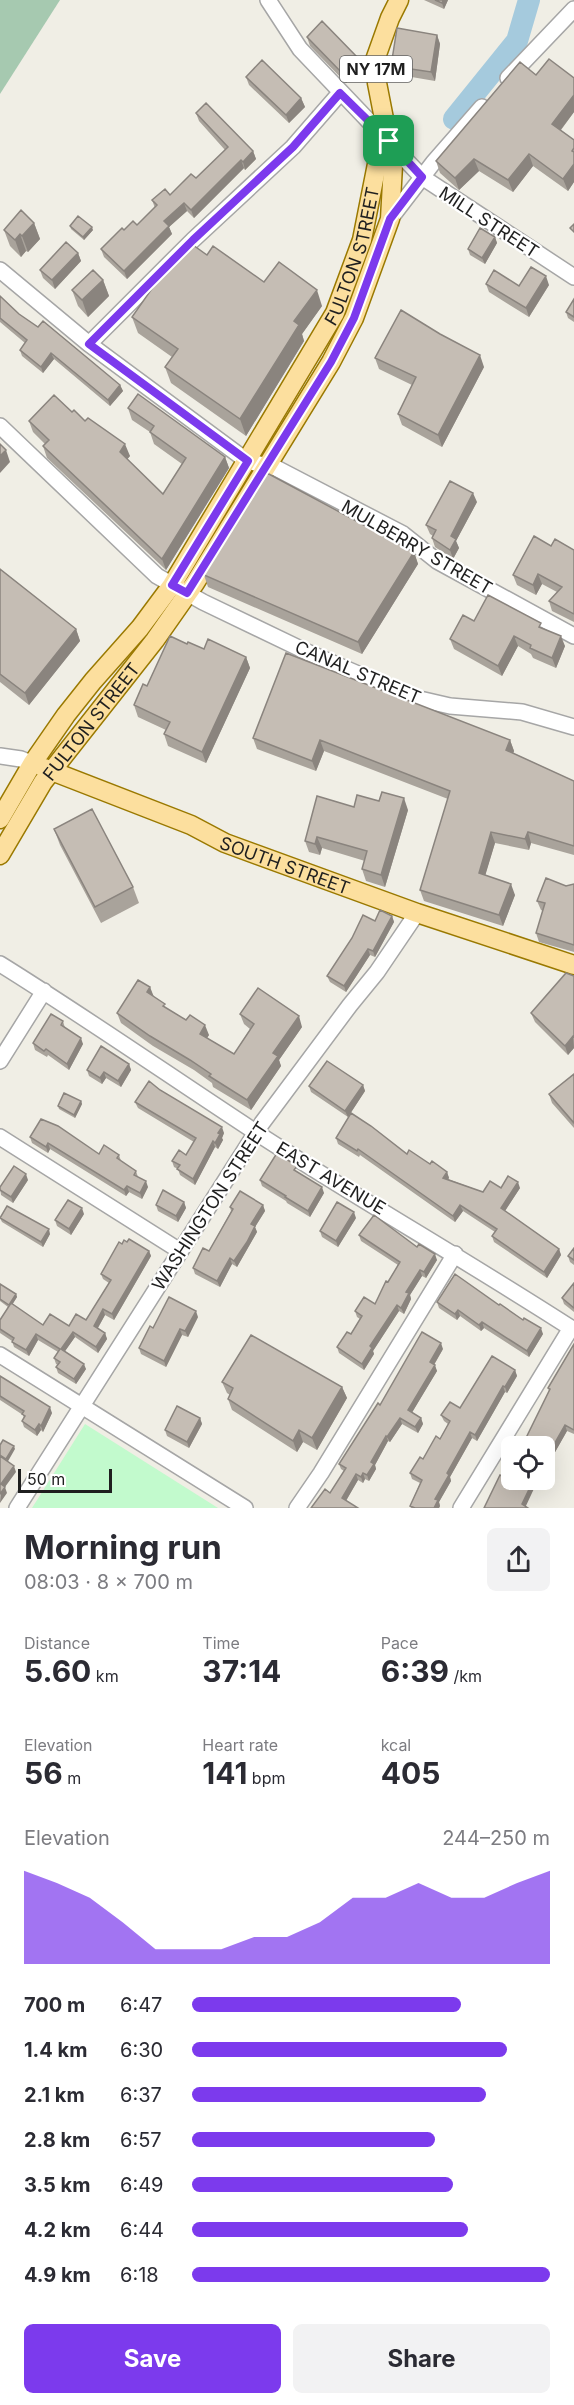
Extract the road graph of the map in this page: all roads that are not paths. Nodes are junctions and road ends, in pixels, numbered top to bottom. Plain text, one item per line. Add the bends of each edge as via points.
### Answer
1 (268, 0) edge
2 (399, 0) edge
3 (574, 9) edge
4 (340, 93) junction
5 (389, 141) junction
6 (422, 177) junction
7 (390, 219) junction
8 (0, 270) edge
9 (574, 277) edge
10 (89, 344) junction
11 (0, 426) edge
12 (248, 461) junction
13 (266, 467) junction
14 (179, 589) junction
15 (574, 636) edge
16 (574, 727) edge
17 (0, 756) edge
18 (43, 767) junction
19 (0, 819) edge
20 (0, 855) edge
21 (417, 913) junction
22 (0, 964) edge
23 (574, 965) edge
24 (44, 991) junction
25 (0, 1061) edge
26 (257, 1132) junction
27 (0, 1137) edge
28 (180, 1251) junction
29 (455, 1254) junction
30 (573, 1329) edge
31 (0, 1355) edge
32 (82, 1406) junction
33 (17, 1508) edge
34 (245, 1508) edge
35 (297, 1508) edge
36 (461, 1508) edge

1 - 4 street, MILL STREET via 300,49
2 - 5 main road, NY 17M via 375,60
3 - 6 street
4 - 5 street, MILL STREET
4 - 10 street via 293,147
5 - 6 street, MILL STREET
5 - 7 main road, FULTON STREET / NY 17M via 393,165
5 - 12 main road, FULTON STREET / NY 17M via 379,154 362,240 343,296
6 - 7 street
6 - 9 street, MILL STREET
7 - 13 main road, FULTON STREET / NY 17M via 354,318
8 - 10 street, MULBERRY STREET
10 - 12 street, MULBERRY STREET
11 - 14 street, CANAL STREET via 157,576
12 - 13 street, MULBERRY STREET
12 - 14 main road, FULTON STREET / NY 17M
13 - 14 main road, FULTON STREET / NY 17M
13 - 15 street, MULBERRY STREET via 276,468 403,534 437,561
14 - 16 street, CANAL STREET via 307,652 411,697 450,706 522,712
14 - 18 main road, FULTON STREET / NY 17M via 93,681
17 - 18 street, SOUTH STREET
18 - 19 main road, FULTON STREET / NY 17M
18 - 20 main road, FULTON STREET / NY 17M
18 - 21 main road, SOUTH STREET via 191,825 225,843
21 - 23 main road, SOUTH STREET
21 - 26 street, WASHINGTON STREET
22 - 24 street, EAST AVENUE
24 - 25 street
24 - 26 street, EAST AVENUE
26 - 28 street, WASHINGTON STREET
26 - 29 street, EAST AVENUE
27 - 28 street
28 - 32 street, WASHINGTON STREET
29 - 30 street, EAST AVENUE
29 - 35 street
30 - 36 street
31 - 32 street
32 - 33 street, WASHINGTON STREET
32 - 34 street

